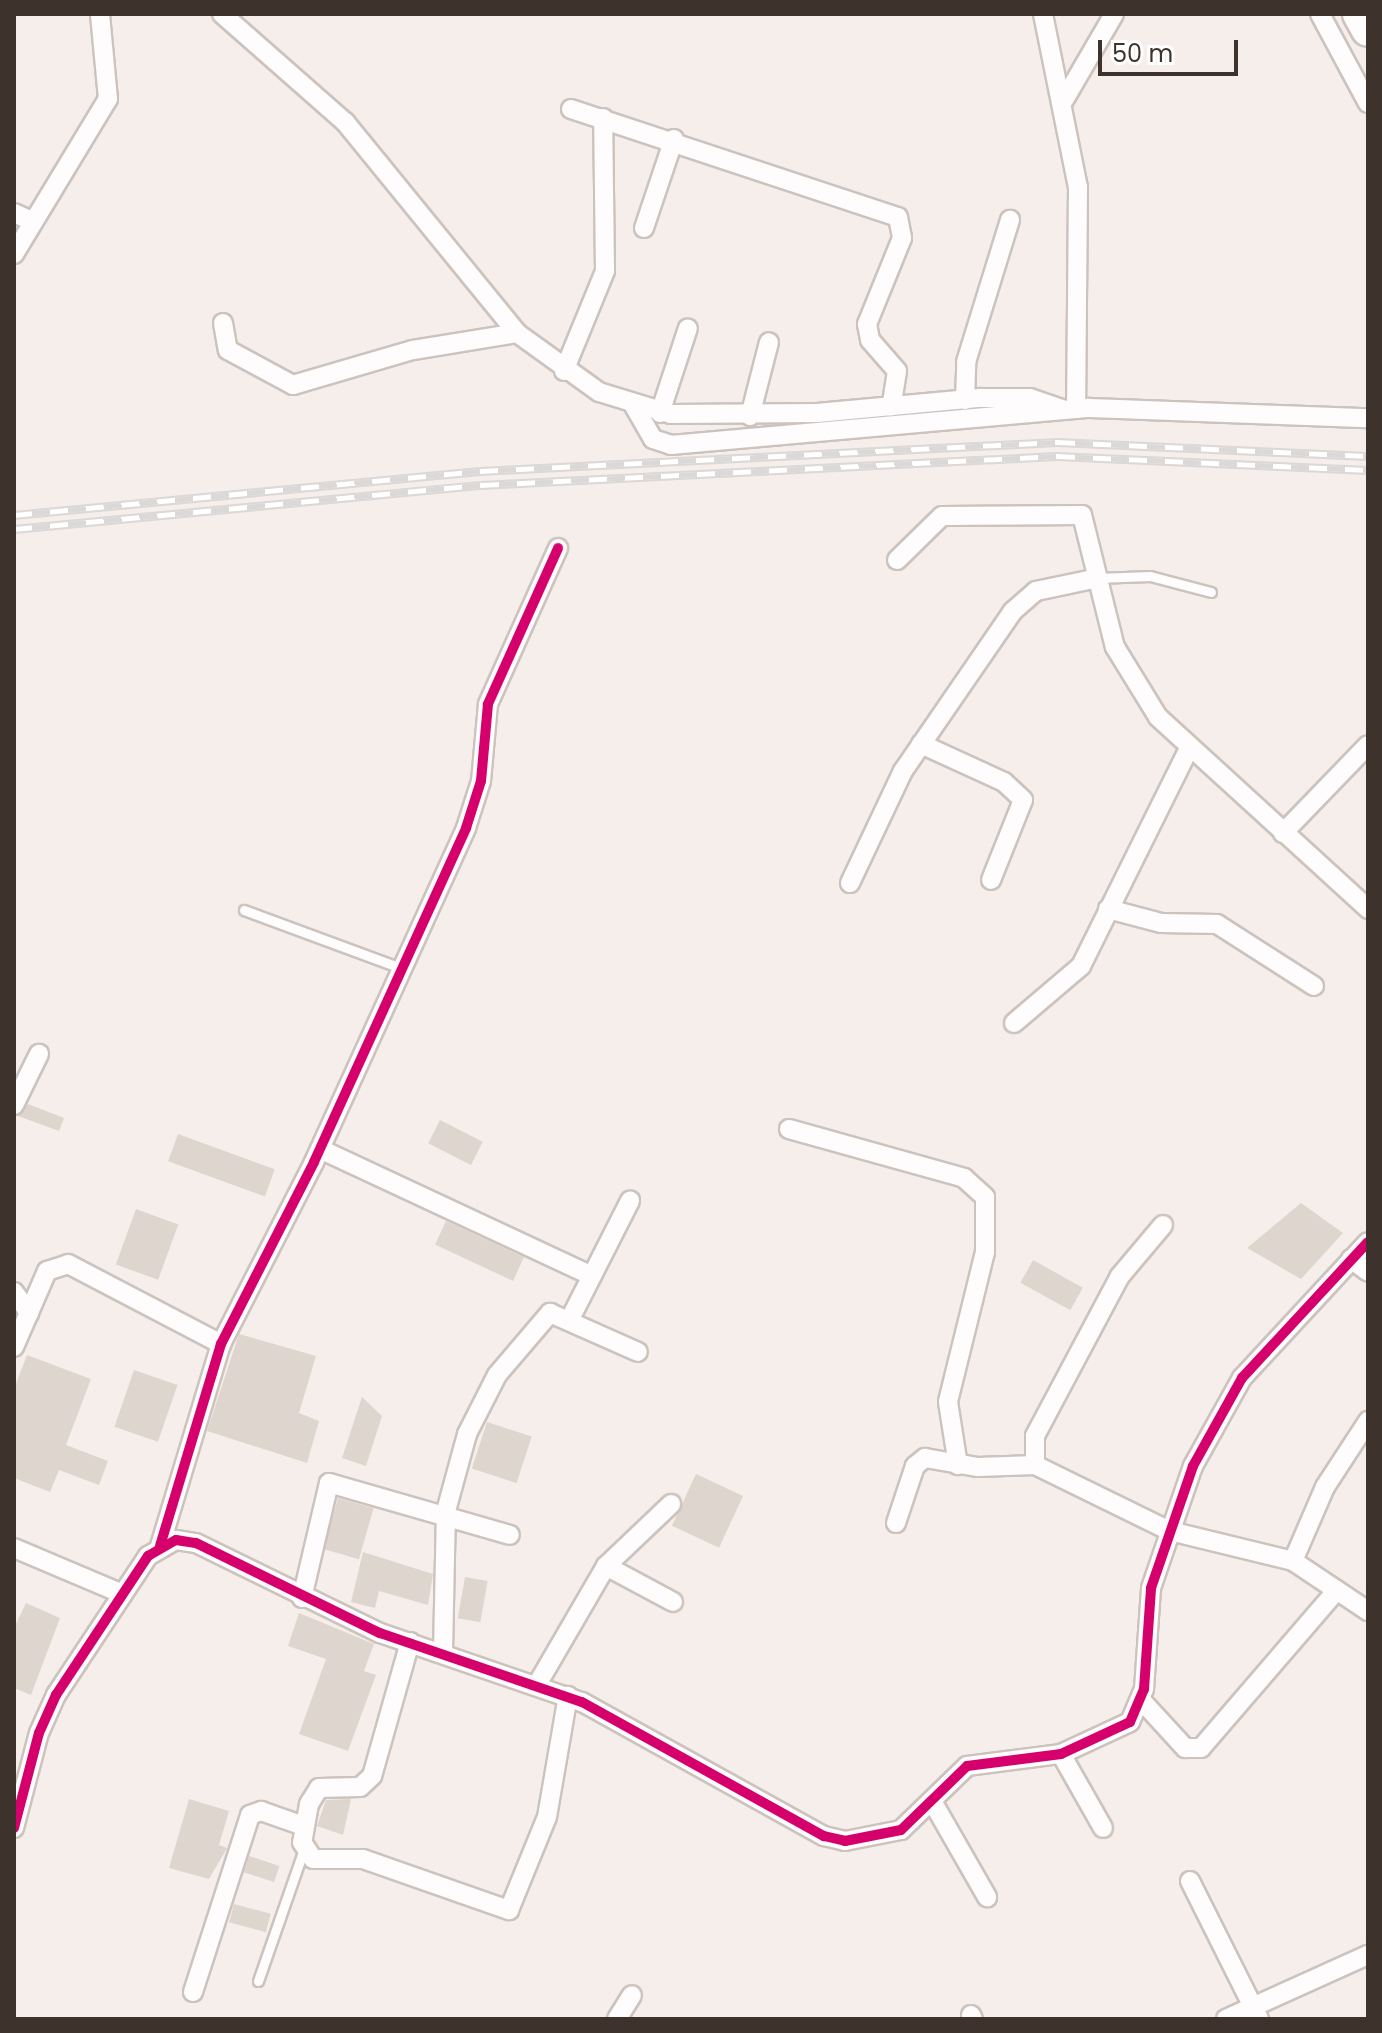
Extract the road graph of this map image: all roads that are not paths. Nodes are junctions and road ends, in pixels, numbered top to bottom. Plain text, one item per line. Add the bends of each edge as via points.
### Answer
1 (100, 14) edge
2 (222, 14) edge
3 (1043, 14) edge
4 (1114, 14) edge
5 (1320, 14) edge
6 (1359, 14) edge
7 (1368, 30) edge
8 (1367, 99) edge
9 (1064, 100) junction
10 (571, 109) dead end
11 (603, 118) junction
12 (674, 139) junction
13 (14, 213) edge
14 (1010, 220) dead end
15 (32, 221) junction
16 (644, 228) dead end
17 (14, 254) edge
18 (223, 323) dead end
19 (688, 328) dead end
20 (517, 333) junction
21 (769, 342) dead end
22 (564, 371) junction
23 (965, 400) junction
24 (634, 406) junction
25 (891, 407) junction
26 (1070, 410) junction
27 (660, 413) junction
28 (750, 416) junction
29 (1368, 418) edge
30 (558, 548) dead end
31 (897, 560) dead end
32 (1093, 579) junction
33 (1211, 592) dead end
34 (921, 744) junction
35 (1368, 745) edge
36 (1189, 748) junction
37 (1283, 833) junction
38 (991, 880) dead end
39 (850, 883) dead end
40 (1368, 883) edge
41 (1362, 903) edge
42 (1108, 909) junction
43 (244, 910) dead end
44 (401, 968) junction
45 (1314, 986) dead end
46 (1014, 1023) dead end
47 (39, 1054) dead end
48 (14, 1105) edge
49 (789, 1129) dead end
50 (320, 1149) junction
51 (630, 1201) dead end
52 (1163, 1225) dead end
53 (1368, 1242) edge
54 (1351, 1259) junction
55 (1368, 1272) edge
56 (592, 1276) junction
57 (14, 1292) edge
58 (29, 1313) junction
59 (569, 1321) junction
60 (221, 1344) junction
61 (14, 1347) edge
62 (638, 1352) dead end
63 (1368, 1421) edge
64 (958, 1465) junction
65 (1035, 1465) junction
66 (671, 1504) dead end
67 (446, 1511) junction
68 (896, 1523) dead end
69 (1170, 1531) junction
70 (510, 1535) dead end
71 (160, 1546) junction
72 (14, 1548) edge
73 (1293, 1561) junction
74 (606, 1566) junction
75 (1337, 1590) junction
76 (123, 1594) junction
77 (302, 1598) junction
78 (673, 1602) dead end
79 (1368, 1611) edge
80 (410, 1642) junction
81 (443, 1652) junction
82 (538, 1683) junction
83 (568, 1696) junction
84 (1142, 1701) junction
85 (1061, 1754) junction
86 (932, 1801) junction
87 (304, 1826) junction
88 (14, 1828) edge
89 (1103, 1828) dead end
90 (304, 1849) junction
91 (1190, 1881) dead end
92 (987, 1897) dead end
93 (1368, 1955) edge
94 (258, 1981) dead end
95 (193, 1992) dead end
96 (632, 1995) dead end
97 (1256, 2013) edge
98 (617, 2019) edge
99 (1226, 2019) edge

1 - 15 street via 108,99
2 - 20 street via 345,122
3 - 9 street
4 - 9 street
5 - 8 street
6 - 7 highway
9 - 26 street via 1079,214
10 - 11 street
11 - 12 street
11 - 22 street via 605,271
12 - 16 street
12 - 25 street via 898,217 902,238 867,324 870,340 897,371
13 - 15 street
14 - 23 street via 966,362
15 - 17 street
18 - 20 street via 228,350 293,385 413,350
19 - 27 street
20 - 22 street
21 - 28 street
22 - 24 street
23 - 25 street
23 - 26 street via 1030,398
24 - 26 street via 653,439 671,445
24 - 27 street
25 - 28 street
26 - 29 street
27 - 28 street
30 - 44 street via 488,704 478,800
31 - 32 street via 942,516 1076,513 1085,519
32 - 33 lane via 1150,576
32 - 34 street via 1024,599
32 - 36 street via 1130,674
34 - 38 street via 1004,782 1023,800
34 - 39 street
35 - 37 street
36 - 37 street
36 - 42 street
37 - 41 street
40 - 41 street
42 - 45 street via 1161,923 1217,924
42 - 46 street via 1070,981
43 - 44 lane
44 - 50 street
47 - 48 street
49 - 64 street via 964,1178 985,1197 985,1252 948,1402
50 - 56 street
50 - 60 street
51 - 56 street
52 - 65 street via 1120,1276 1035,1436
53 - 54 street
54 - 55 street
54 - 69 street via 1230,1396 1193,1466
56 - 59 street
57 - 58 street
58 - 60 street via 47,1271 68,1264
58 - 61 street
59 - 62 street
59 - 67 street via 543,1315 525,1347 501,1368 467,1434
60 - 71 street
63 - 73 street via 1325,1487
64 - 65 street
64 - 68 street via 919,1462
65 - 69 street
66 - 74 street
67 - 70 street
67 - 77 street via 329,1483
67 - 81 street
69 - 73 street
69 - 84 street via 1151,1588
71 - 76 street
71 - 77 street via 196,1543
72 - 76 street
73 - 75 street
74 - 78 street
74 - 82 street
75 - 79 street
75 - 84 street via 1201,1748 1185,1748
76 - 88 street via 46,1715
77 - 80 street
80 - 81 street
80 - 87 street via 372,1776 360,1787 319,1788
81 - 82 street
82 - 83 street
83 - 86 street via 824,1836 878,1838 921,1817
83 - 90 street via 547,1817 509,1910 363,1859 313,1859
84 - 85 street via 1110,1736
85 - 86 street via 967,1766
85 - 89 street
86 - 92 street
87 - 90 street
87 - 95 street via 261,1811 250,1815
90 - 94 lane
91 - 97 street
93 - 97 street
96 - 98 street
97 - 99 street

